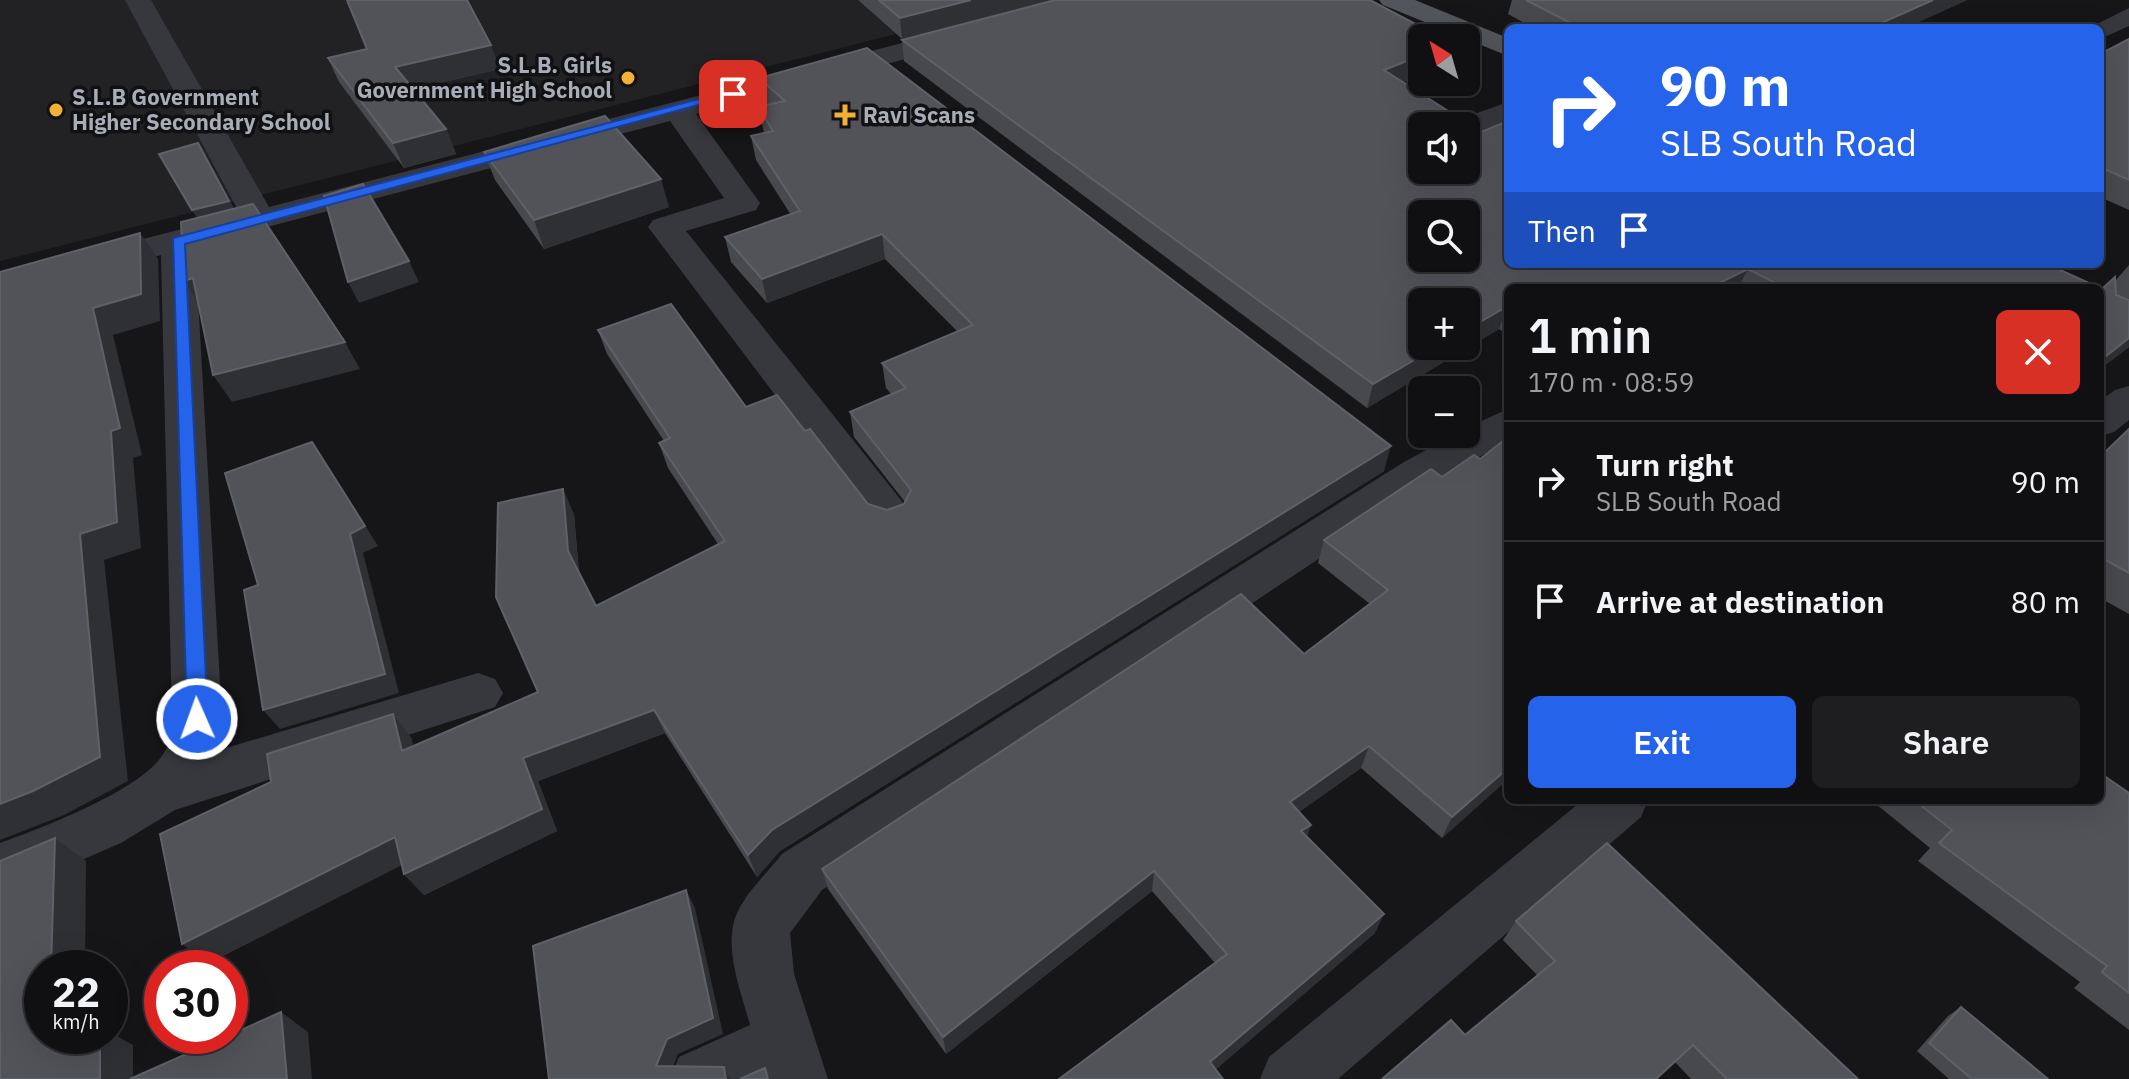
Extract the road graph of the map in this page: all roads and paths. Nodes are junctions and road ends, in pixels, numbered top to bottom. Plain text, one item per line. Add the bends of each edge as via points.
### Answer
1 (138, 0) edge
2 (1392, 0) edge
3 (2129, 16) edge
4 (993, 27) edge
5 (2104, 29) edge
6 (1504, 46) edge
7 (877, 58) junction
8 (915, 86) edge
9 (676, 108) junction
10 (1504, 113) edge
11 (1480, 122) edge
12 (260, 220) junction
13 (178, 241) junction
14 (0, 287) edge
15 (2129, 399) edge
16 (2104, 419) edge
17 (1504, 425) edge
18 (890, 516) edge
19 (478, 693) dead end
20 (159, 792) junction
21 (1617, 804) edge
22 (0, 869) edge
23 (791, 1060) edge
24 (701, 1079) edge
25 (1291, 1079) edge

1 - 12 street
2 - 6 main road
3 - 5 street
4 - 7 street
7 - 8 street
7 - 9 street
9 - 12 street
9 - 18 street via 744,203 665,227
10 - 11 street
12 - 13 street
13 - 14 street
13 - 20 street via 197,719 187,762
15 - 16 street
17 - 23 street via 1407,463 802,872 761,926 765,974
19 - 20 street
20 - 22 street via 83,837
21 - 25 street
23 - 24 street

